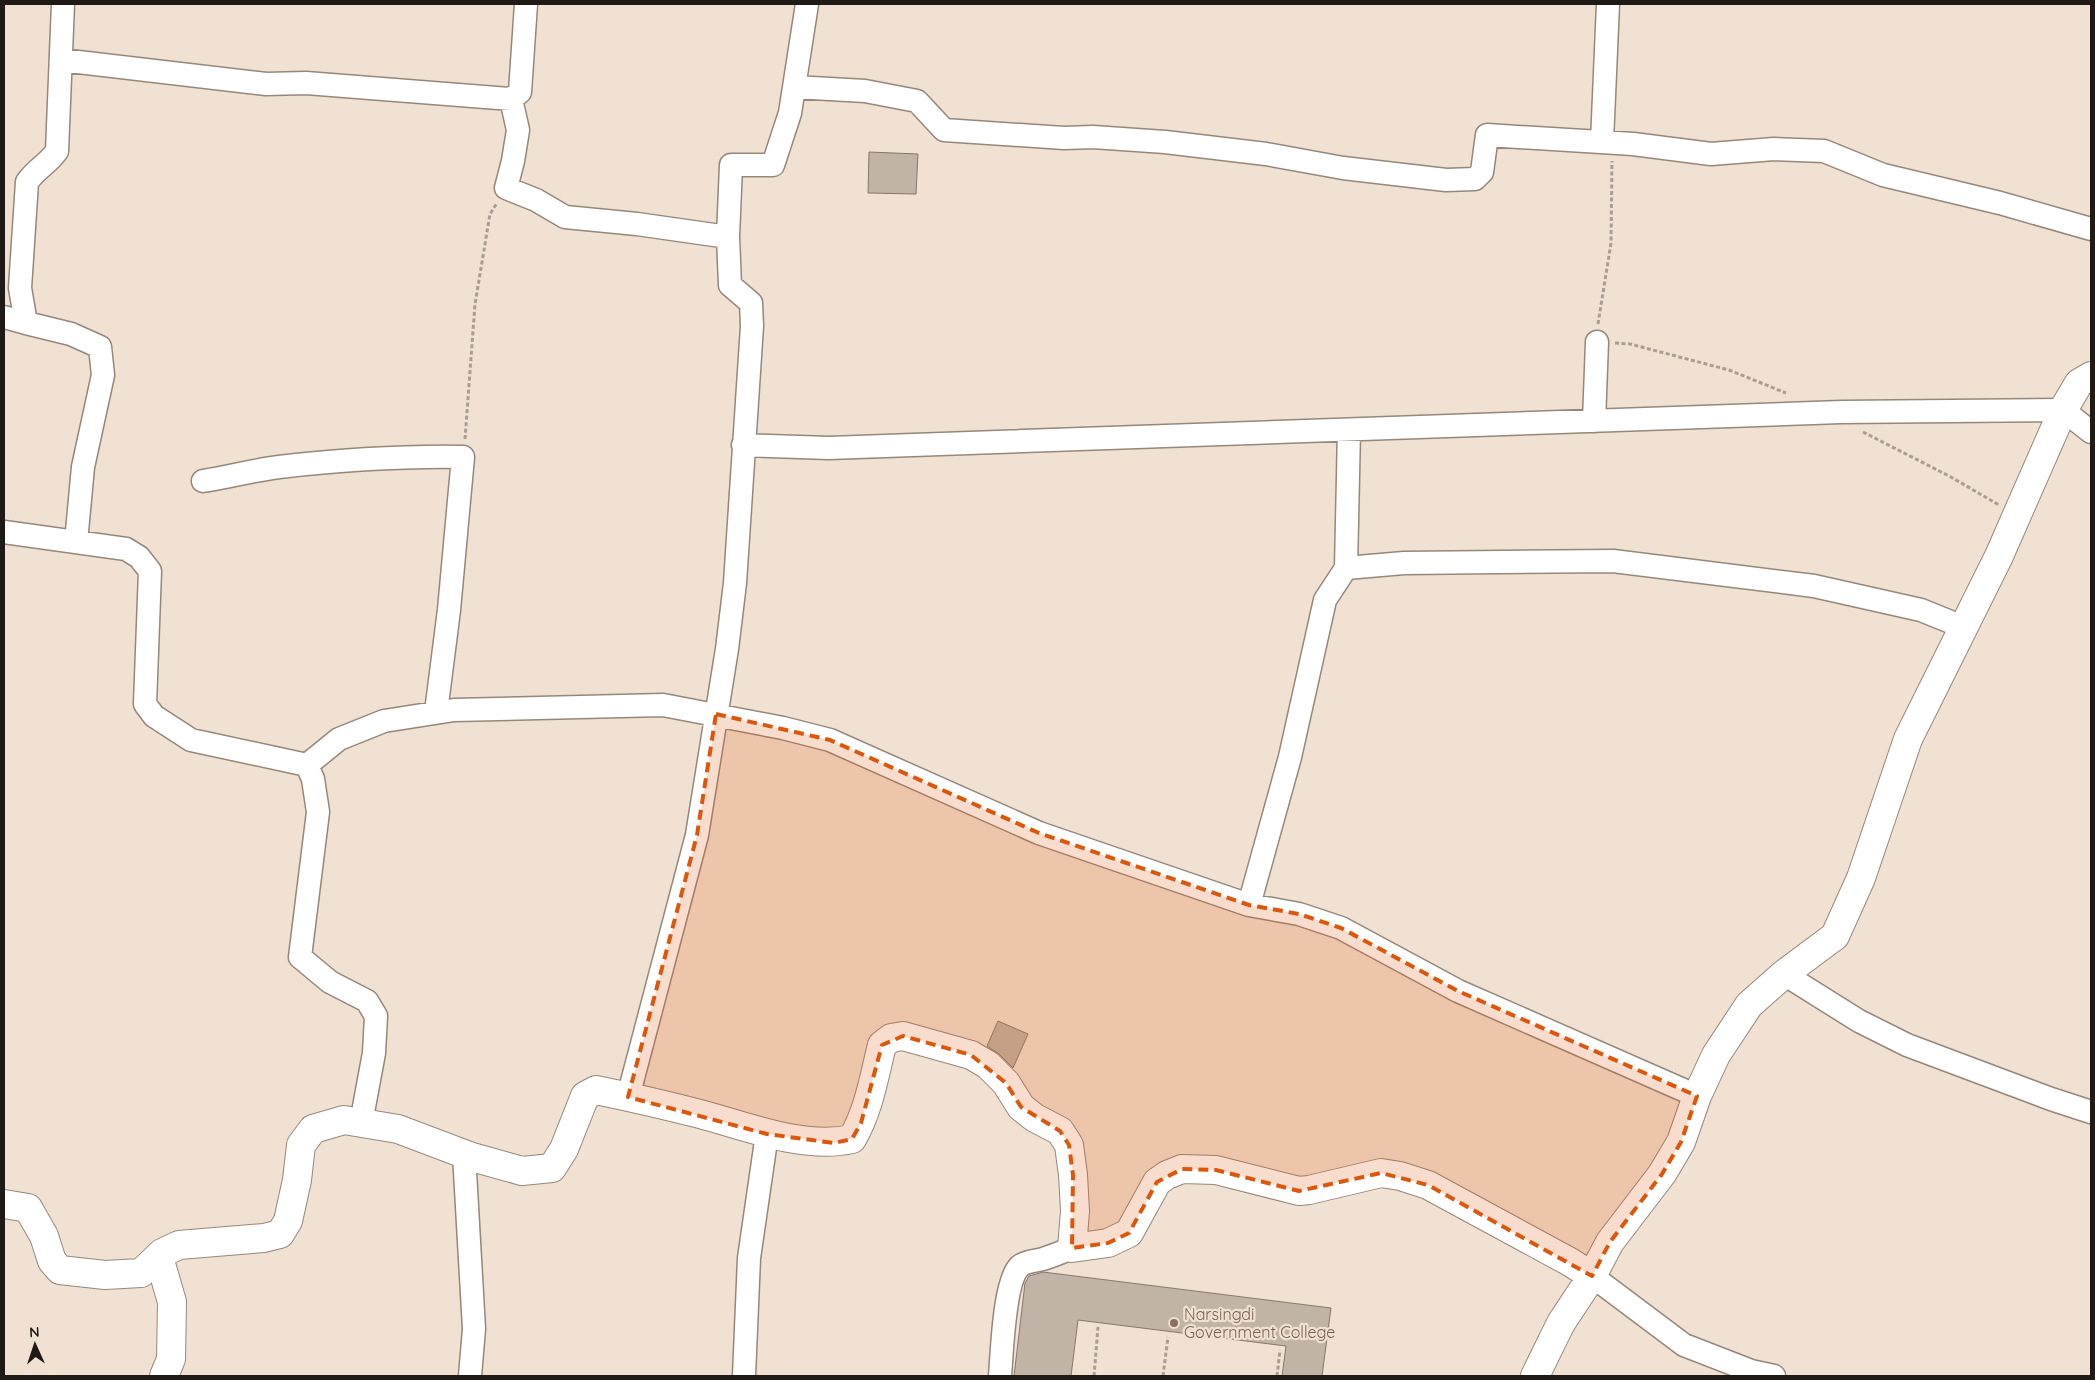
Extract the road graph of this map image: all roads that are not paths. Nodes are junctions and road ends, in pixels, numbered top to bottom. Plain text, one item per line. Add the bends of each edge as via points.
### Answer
1 (63, 4) edge
2 (526, 4) edge
3 (807, 4) edge
4 (1608, 4) edge
5 (61, 60) junction
6 (794, 87) junction
7 (511, 99) junction
8 (1607, 142) junction
9 (2091, 229) edge
10 (728, 237) junction
11 (4, 317) edge
12 (26, 323) junction
13 (1597, 342) road end
14 (2091, 376) edge
15 (2063, 410) junction
16 (1594, 421) junction
17 (1349, 430) junction
18 (2091, 432) edge
19 (742, 445) junction
20 (203, 481) dead end
21 (4, 532) edge
22 (76, 542) junction
23 (1346, 568) junction
24 (1963, 627) junction
25 (436, 712) junction
26 (716, 714) junction
27 (308, 765) junction
28 (1249, 905) junction
29 (1784, 974) junction
30 (1697, 1096) junction
31 (628, 1097) junction
32 (2091, 1112) edge
33 (361, 1123) junction
34 (767, 1134) junction
35 (464, 1154) junction
36 (4, 1204) edge
37 (1072, 1248) junction
38 (159, 1257) junction
39 (1592, 1276) junction
40 (164, 1376) edge
41 (470, 1376) edge
42 (744, 1376) edge
43 (1000, 1376) edge
44 (1535, 1376) edge
45 (1774, 1376) edge

1 - 5 street
2 - 7 street via 520,92
3 - 6 street
4 - 8 street
5 - 7 street via 266,84 306,83
5 - 12 street via 57,151 48,163 35,170 27,182 20,288
6 - 8 street via 865,91 918,100 944,130 1165,142 1446,180 1475,179 1482,172 1487,134
6 - 10 street via 790,113 773,165 731,165
7 - 10 street via 518,130 506,188 536,200 564,217
8 - 9 street via 1711,154 1774,149 1824,152 1883,175
10 - 19 street via 730,285 751,303
11 - 12 street
12 - 22 street via 71,334 100,347 104,375 83,467
13 - 16 street
14 - 15 street via 2079,383
15 - 16 street via 1841,412
15 - 18 street
15 - 24 street
16 - 17 street
17 - 19 street via 829,448
17 - 23 street
19 - 26 street via 735,583
20 - 25 street via 277,467 407,456 463,457
21 - 22 street
22 - 27 street via 126,549 150,571 145,704 154,716 191,740
23 - 24 street via 1404,563 1613,561 1814,586 1921,610
23 - 28 street via 1325,600 1290,757
24 - 29 street via 1908,739 1861,878 1835,936
25 - 26 street via 663,705
25 - 27 street via 384,721 339,739
26 - 28 street via 830,740 1039,833
26 - 31 street via 697,835
27 - 33 street via 318,812 300,957 330,982 366,1001 376,1016 374,1053
28 - 30 street via 1299,914 1341,928 1458,991
29 - 30 street via 1749,1005 1716,1055
29 - 32 street via 1859,1021 1907,1045
30 - 39 street via 1681,1142 1662,1174 1610,1242
31 - 34 street
31 - 35 street via 596,1090 584,1096 564,1149 552,1168 522,1171
33 - 35 street via 398,1129
33 - 38 street via 344,1120 313,1129 301,1145 288,1221 280,1234 179,1245
34 - 37 street via 834,1143 852,1138 867,1107 882,1045 891,1038 903,1036 971,1055 988,1065 1006,1083 1022,1107 1060,1131 1069,1145 1075,1211
34 - 42 street via 748,1258
35 - 41 street via 474,1329
36 - 38 street via 28,1208 44,1236 52,1261 60,1270 106,1275 140,1273
37 - 39 street via 1108,1243 1130,1233 1157,1182 1182,1169 1216,1170 1299,1191 1382,1173 1428,1185
37 - 43 street via 1028,1262 1020,1266 1014,1275 1008,1292
38 - 40 street via 172,1302 171,1359
39 - 44 street via 1561,1323
39 - 45 street via 1684,1345 1751,1371

